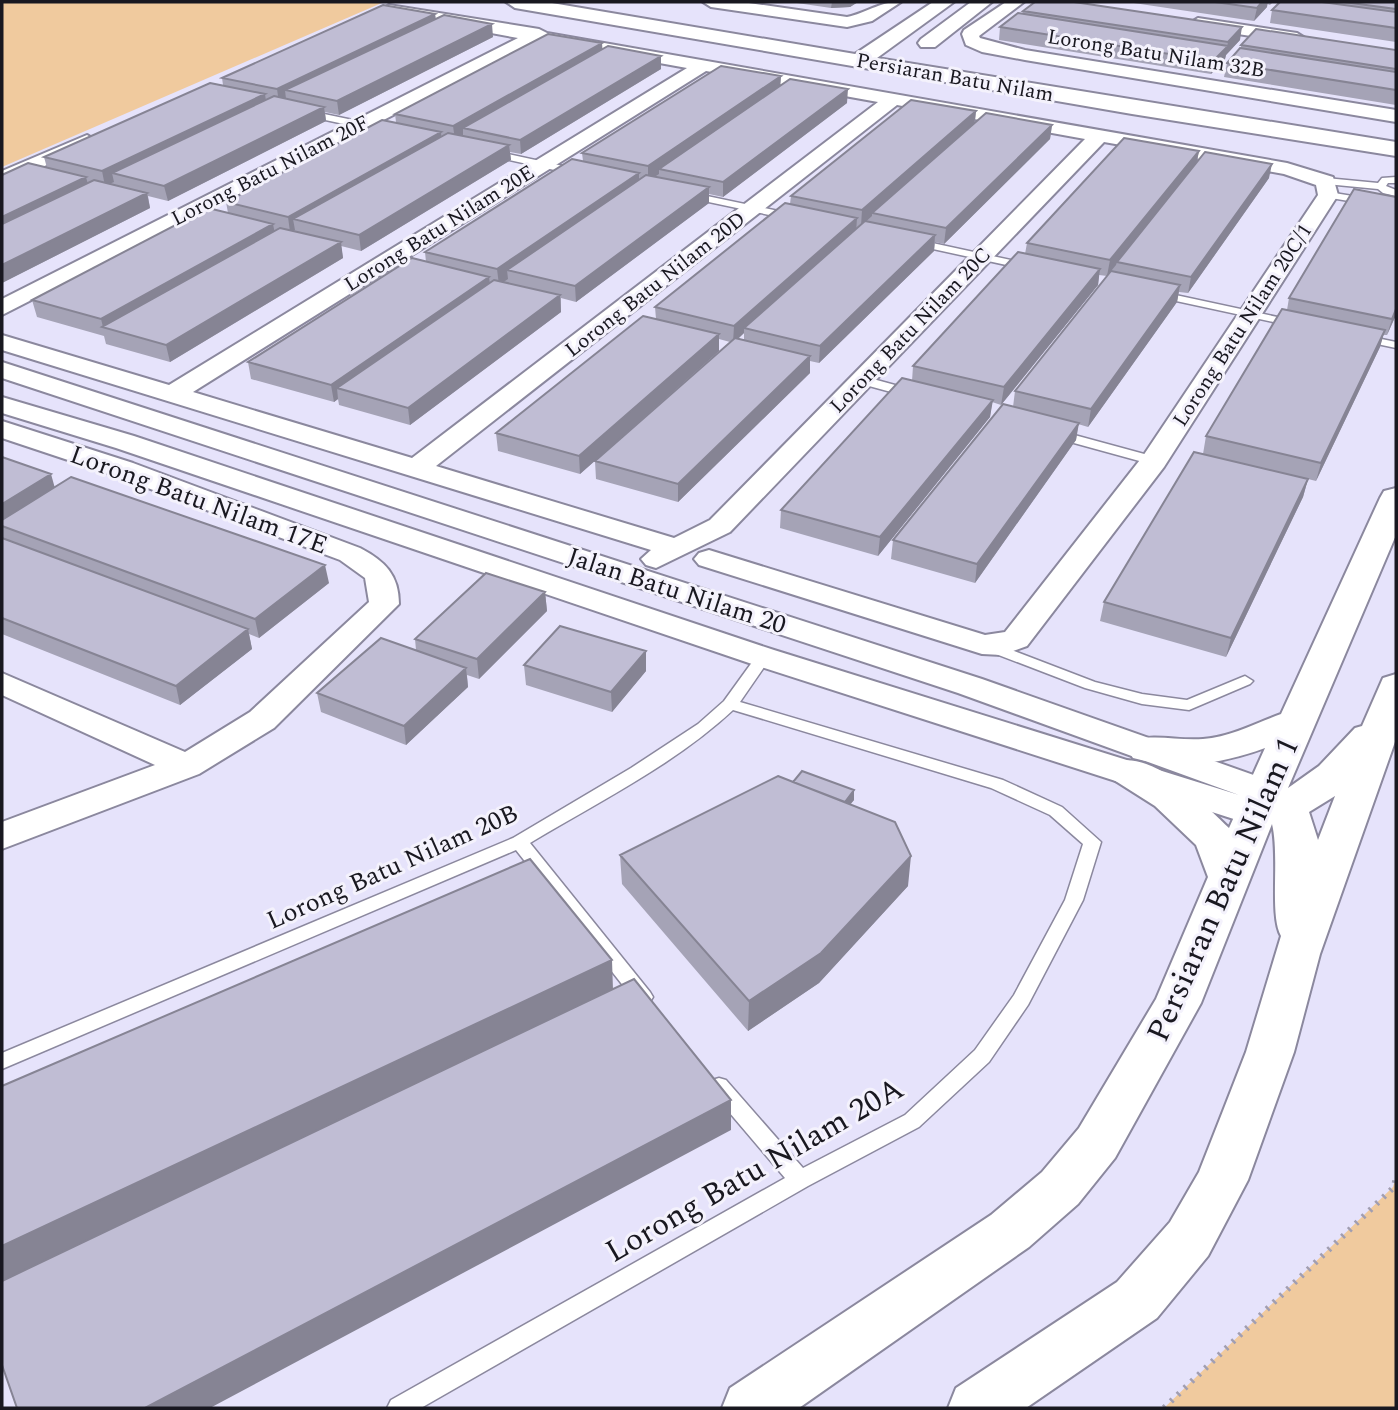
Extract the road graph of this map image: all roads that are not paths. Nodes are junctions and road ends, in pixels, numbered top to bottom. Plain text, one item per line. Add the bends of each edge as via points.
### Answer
1 (514, 2) edge
2 (593, 2) edge
3 (711, 2) edge
4 (893, 2) edge
5 (945, 2) edge
6 (983, 2) edge
7 (1016, 2) edge
8 (374, 12) edge
9 (1181, 20) edge
10 (539, 34) junction
11 (1316, 41) edge
12 (877, 49) junction
13 (912, 54) junction
14 (859, 61) junction
15 (706, 64) junction
16 (895, 98) junction
17 (294, 110) edge
18 (1396, 116) edge
19 (359, 125) junction
20 (385, 130) edge
21 (103, 134) edge
22 (1100, 135) junction
23 (1396, 138) edge
24 (1396, 149) edge
25 (477, 150) edge
26 (542, 164) junction
27 (595, 176) edge
28 (2, 178) edge
29 (1396, 180) edge
30 (1381, 186) junction
31 (1327, 188) junction
32 (674, 192) edge
33 (1396, 192) edge
34 (1396, 206) edge
35 (753, 209) junction
36 (807, 220) edge
37 (901, 240) edge
38 (981, 257) junction
39 (1035, 268) edge
40 (1141, 291) edge
41 (2, 308) edge
42 (1248, 314) junction
43 (1302, 325) edge
44 (1356, 337) edge
45 (2, 342) edge
46 (1396, 345) edge
47 (2, 370) edge
48 (862, 380) junction
49 (172, 394) junction
50 (86, 396) junction
51 (928, 398) edge
52 (2, 405) edge
53 (2, 429) edge
54 (1048, 431) edge
55 (125, 442) junction
56 (1154, 461) junction
57 (415, 469) junction
58 (1396, 498) edge
59 (720, 526) junction
60 (676, 548) junction
61 (470, 557) junction
62 (709, 559) junction
63 (627, 573) junction
64 (697, 597) junction
65 (992, 644) junction
66 (763, 657) junction
67 (1245, 681) dead end
68 (2, 682) edge
69 (730, 704) junction
70 (1389, 704) edge
71 (1296, 722) junction
72 (1137, 760) junction
73 (187, 766) junction
74 (1269, 804) junction
75 (2, 836) edge
76 (519, 842) junction
77 (1231, 880) junction
78 (1297, 954) junction
79 (652, 1007) edge
80 (2, 1061) edge
81 (704, 1069) edge
82 (800, 1180) junction
83 (399, 1408) edge
84 (751, 1408) edge
85 (977, 1408) edge

1 - 14 main road, Persiaran Batu Nilam
2 - 12 main road, Persiaran Batu Nilam
3 - 4 street via 847,22 866,18
5 - 12 main road
6 - 13 main road
7 - 18 street, Lorong Batu Nilam 32B via 970,34 972,41 1025,55
8 - 10 street via 398,10
9 - 11 street
10 - 15 street
10 - 19 street, Lorong Batu Nilam 20F
12 - 13 main road, Persiaran Batu Nilam
12 - 14 main road
13 - 23 main road, Persiaran Batu Nilam
14 - 24 main road, Persiaran Batu Nilam
15 - 16 street
15 - 26 street, Lorong Batu Nilam 20E
16 - 22 street
16 - 35 street, Lorong Batu Nilam 20D
17 - 19 lane
19 - 20 lane
19 - 41 street, Lorong Batu Nilam 20F
21 - 28 street
22 - 31 street via 1287,169
22 - 38 street, Lorong Batu Nilam 20C
25 - 26 lane
26 - 27 lane
26 - 49 street, Lorong Batu Nilam 20E
29 - 30 lane via 1385,180
30 - 31 lane
30 - 33 lane
31 - 34 lane
31 - 42 street, Lorong Batu Nilam 20C/1
32 - 35 lane
35 - 36 lane
35 - 57 street, Lorong Batu Nilam 20D
37 - 38 lane
38 - 39 lane
38 - 48 street, Lorong Batu Nilam 20C
40 - 42 lane
42 - 43 lane
42 - 56 street, Lorong Batu Nilam 20C/1
44 - 46 lane
45 - 49 street
47 - 50 street, Jalan Batu Nilam 20
48 - 51 lane
48 - 59 street, Lorong Batu Nilam 20C
49 - 57 street
50 - 55 street, Jalan Batu Nilam 20 via 58,409 120,429
50 - 63 street, Jalan Batu Nilam 20
52 - 55 street, Jalan Batu Nilam 20
53 - 73 street, Lorong Batu Nilam 17E via 349,554 373,567 384,585 384,604 289,696 262,720
54 - 56 lane
55 - 61 street, Jalan Batu Nilam 20
56 - 65 street, Lorong Batu Nilam 20C/1 via 1016,639
57 - 60 street
58 - 71 main road, Persiaran Batu Nilam 1
59 - 60 street
59 - 62 street
60 - 63 street
61 - 64 street via 541,562 657,600
61 - 66 street, Jalan Batu Nilam 20
62 - 64 street
62 - 65 street
63 - 64 street, Jalan Batu Nilam 20
64 - 72 street, Jalan Batu Nilam 20 via 970,686
65 - 67 lane via 1090,685 1142,699 1189,705
66 - 69 lane, Lorong Batu Nilam 20B
66 - 72 street, Jalan Batu Nilam 20
68 - 73 street
69 - 76 lane, Lorong Batu Nilam 20B via 704,728 637,772
69 - 82 lane, Lorong Batu Nilam 20A via 997,784 1056,811 1092,842 1074,900 1021,1000 982,1056 912,1121
70 - 74 main road via 1317,792
70 - 78 main road
71 - 72 main road via 1227,748
71 - 74 main road, Persiaran Batu Nilam 1
72 - 74 street, Jalan Batu Nilam 20
72 - 77 main road via 1214,838
73 - 75 street
74 - 77 main road, Persiaran Batu Nilam 1
74 - 78 main road via 1298,860
76 - 79 lane
76 - 80 lane, Lorong Batu Nilam 20B
77 - 84 main road, Persiaran Batu Nilam 1 via 1178,1003 1097,1143 1060,1188 1010,1231
78 - 85 main road via 1270,1052 1222,1180 1189,1239 1137,1300
81 - 82 lane
82 - 83 lane, Lorong Batu Nilam 20A

